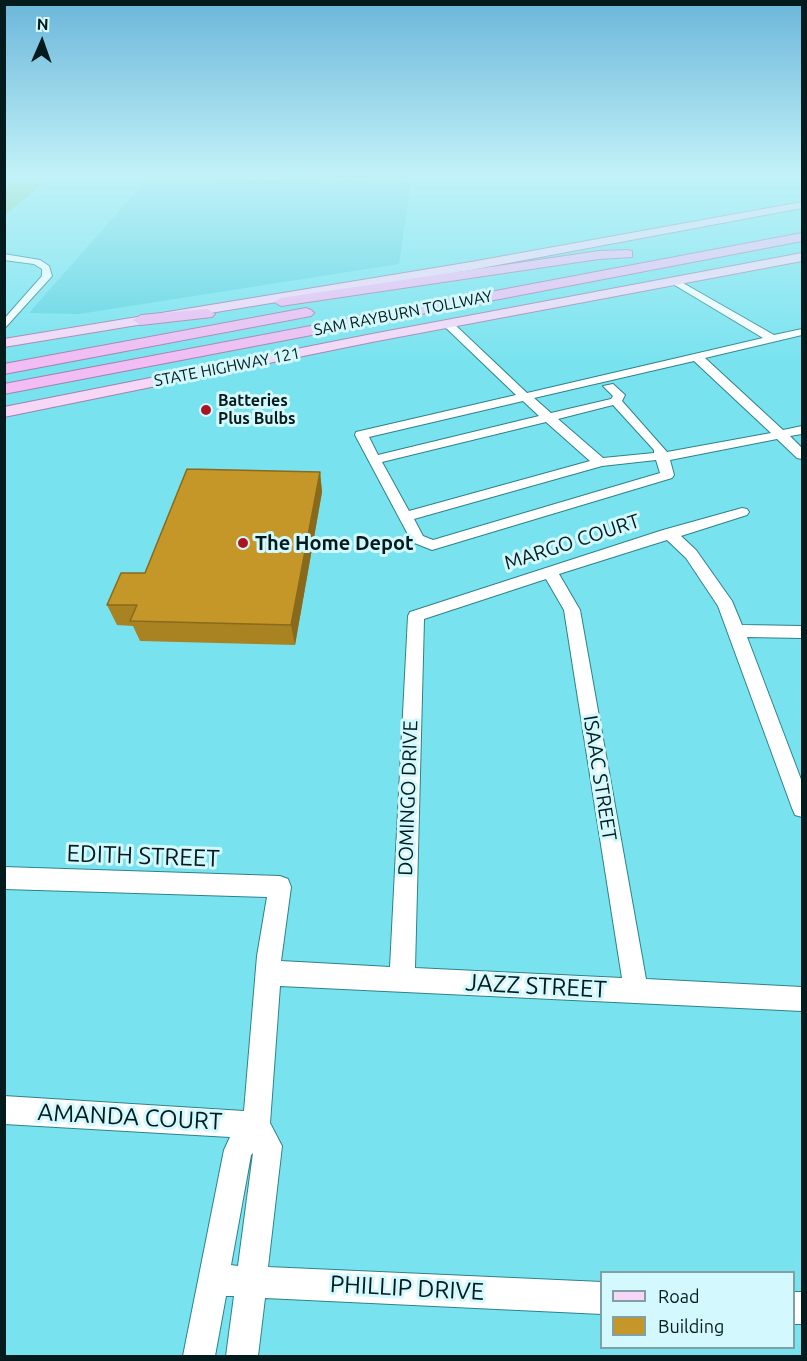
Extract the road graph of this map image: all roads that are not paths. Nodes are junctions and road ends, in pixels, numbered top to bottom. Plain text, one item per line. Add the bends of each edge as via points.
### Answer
1 (631, 237) edge
2 (802, 237) edge
3 (4, 257) edge
4 (801, 257) edge
5 (623, 271) junction
6 (676, 282) junction
7 (141, 320) junction
8 (448, 324) junction
9 (4, 326) edge
10 (802, 332) edge
11 (772, 339) junction
12 (4, 343) edge
13 (280, 357) junction
14 (697, 357) junction
15 (4, 369) edge
16 (609, 386) dead end
17 (4, 389) edge
18 (525, 397) junction
19 (616, 401) junction
20 (4, 412) edge
21 (547, 417) junction
22 (802, 430) edge
23 (781, 434) junction
24 (802, 455) edge
25 (661, 457) junction
26 (374, 460) junction
27 (600, 462) junction
28 (742, 512) dead end
29 (406, 517) junction
30 (668, 533) junction
31 (550, 572) junction
32 (416, 616) joint
33 (737, 631) junction
34 (802, 632) edge
35 (796, 774) edge
36 (802, 808) edge
37 (4, 878) edge
38 (268, 972) junction
39 (402, 979) junction
40 (636, 991) junction
41 (802, 999) edge
42 (4, 1110) edge
43 (256, 1125) junction
44 (212, 1281) junction
45 (252, 1282) junction
46 (600, 1298) edge
47 (200, 1356) edge
48 (242, 1356) edge

1 - 7 main road
2 - 5 highway, SAM RAYBURN TOLLWAY
3 - 9 street via 37,262 46,268 47,276
4 - 6 main road, STATE HIGHWAY 121
5 - 13 highway via 306,346
5 - 17 highway, SAM RAYBURN TOLLWAY
6 - 8 main road, STATE HIGHWAY 121
6 - 11 street
7 - 12 main road
7 - 15 highway, SAM RAYBURN TOLLWAY via 178,318 633,253
8 - 13 main road, STATE HIGHWAY 121
8 - 18 street
10 - 11 street
11 - 14 street
13 - 20 main road, STATE HIGHWAY 121
14 - 18 street
14 - 23 street
16 - 19 street via 619,395
18 - 21 street
18 - 26 street via 361,435
19 - 21 street
19 - 25 street via 660,449
21 - 26 street
21 - 27 street
22 - 23 street
23 - 24 street
23 - 25 street
25 - 27 street
25 - 29 street via 668,471 660,478 432,545 417,538
26 - 29 street
27 - 29 street
28 - 30 street, MARGO COURT
30 - 31 street, MARGO COURT
30 - 33 street via 691,554 717,588
31 - 32 street, MARGO COURT
31 - 40 street, ISAAC STREET via 572,610
32 - 39 street, DOMINGO DRIVE
33 - 34 street
33 - 35 street
35 - 36 street
37 - 38 street, EDITH STREET via 280,887
38 - 39 street, JAZZ STREET
38 - 43 street
39 - 40 street, JAZZ STREET
40 - 41 street, JAZZ STREET
42 - 43 street, AMANDA COURT
43 - 44 street via 238,1150
43 - 45 street via 268,1146
44 - 45 street, PHILLIP DRIVE
44 - 47 street
45 - 46 street, PHILLIP DRIVE
45 - 48 street

